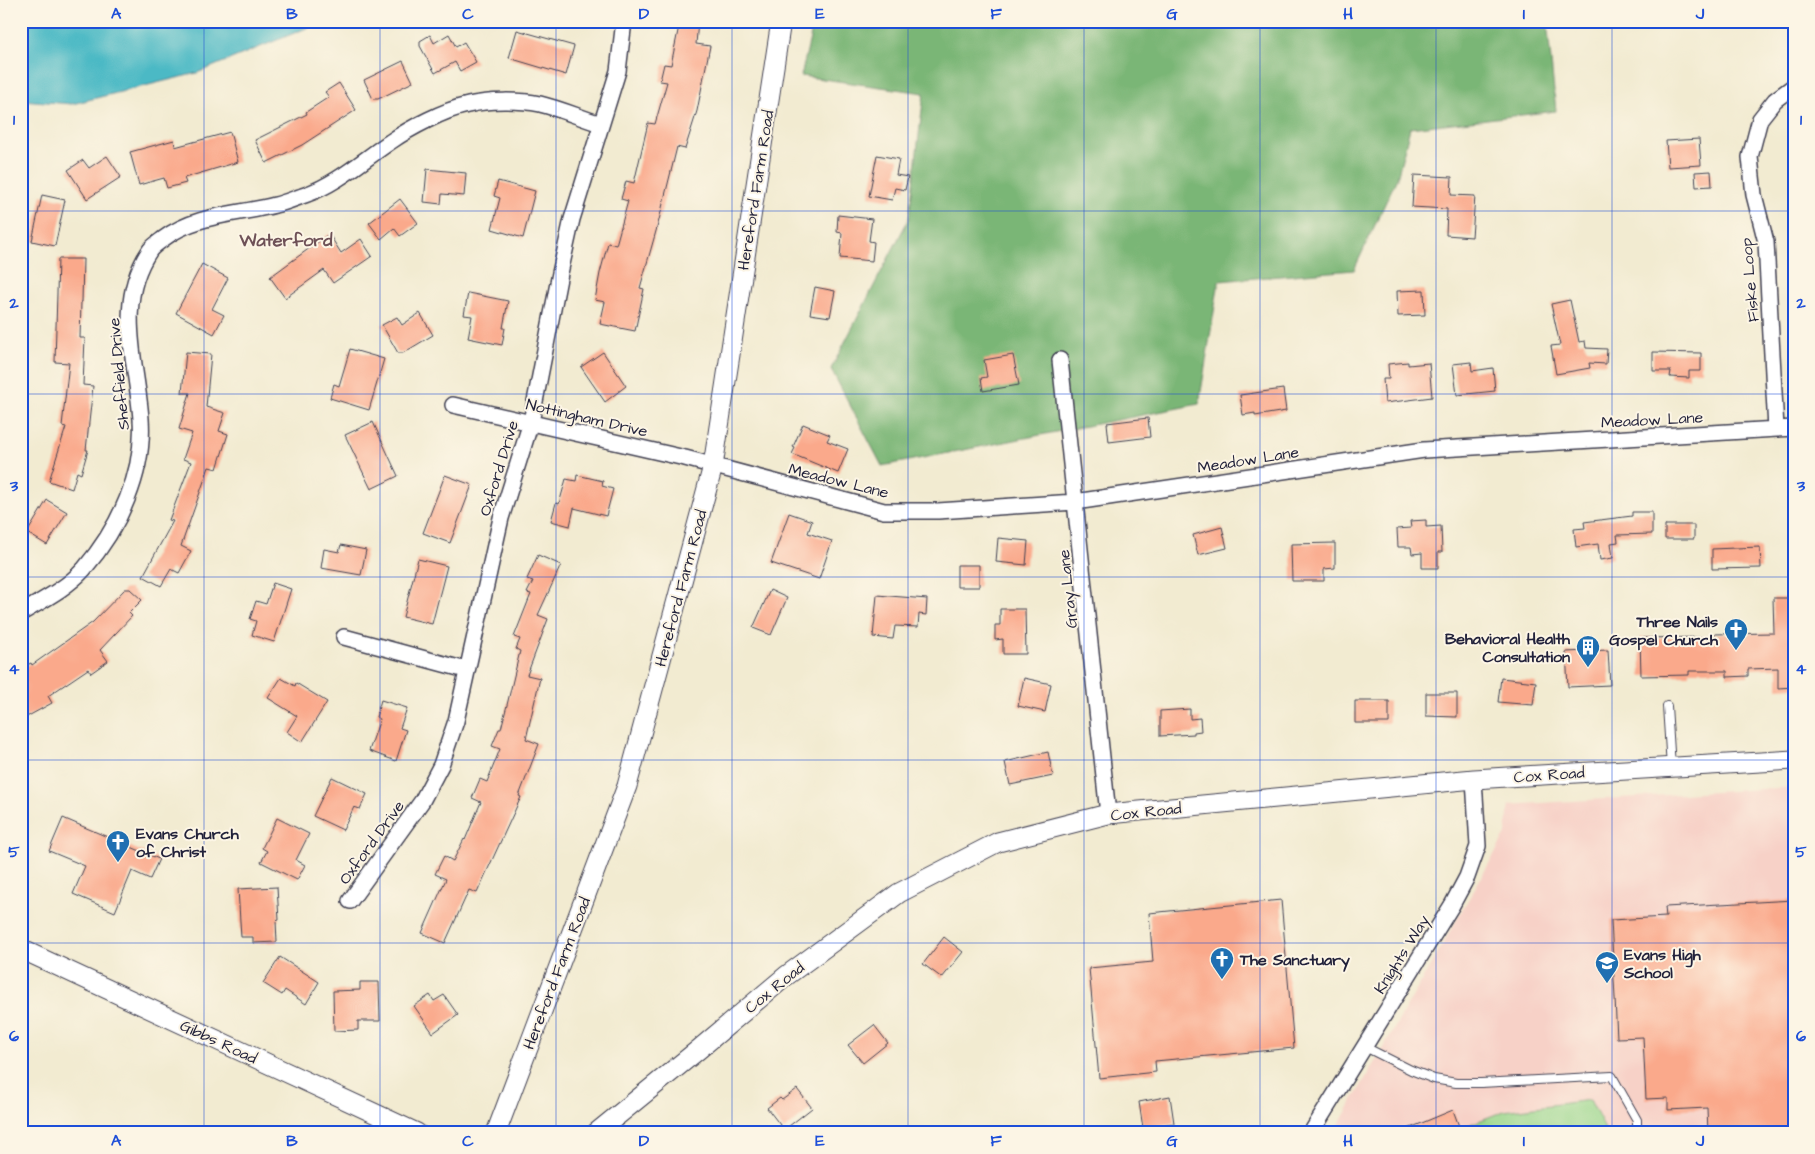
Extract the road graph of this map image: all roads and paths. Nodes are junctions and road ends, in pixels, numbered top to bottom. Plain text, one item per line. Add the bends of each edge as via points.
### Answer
1 (624, 21) edge
2 (781, 21) edge
3 (1794, 86) edge
4 (601, 124) junction
5 (1060, 360) dead end
6 (452, 405) dead end
7 (531, 422) junction
8 (1794, 428) edge
9 (1776, 429) junction
10 (713, 466) junction
11 (1075, 502) junction
12 (21, 613) edge
13 (344, 637) dead end
14 (466, 670) junction
15 (1667, 706) dead end
16 (1794, 760) edge
17 (1671, 767) junction
18 (1474, 779) junction
19 (1108, 814) junction
20 (350, 901) dead end
21 (21, 949) edge
22 (1365, 1047) junction
23 (417, 1133) edge
24 (496, 1133) edge
25 (596, 1133) edge
26 (1312, 1133) edge
27 (1637, 1133) edge

1 - 4 street, Oxford Drive via 618,71
2 - 10 street, Hereford Farm Road
3 - 9 street, Fiske Loop via 1775,100 1760,119 1750,157 1754,195 1766,242
4 - 7 street, Oxford Drive via 572,219
4 - 12 street, Sheffield Drive via 540,104 468,105 430,119 392,140 312,193 276,205 199,220 171,233 150,249 138,274 130,308 130,340 141,420 140,450 134,479 122,511 84,570 58,592
5 - 11 street, Gray Lane
6 - 7 street, Nottingham Drive
7 - 10 street, Nottingham Drive
7 - 14 street, Oxford Drive via 501,518
8 - 9 street, Meadow Lane
9 - 11 street, Meadow Lane via 1424,450
10 - 11 street, Meadow Lane via 884,512
10 - 24 street, Hereford Farm Road via 627,786
11 - 19 street, Gray Lane
13 - 14 street
14 - 20 street, Oxford Drive via 456,722 441,765 422,801
15 - 17 lane
16 - 17 street, Cox Road
17 - 18 street, Cox Road
18 - 19 street, Cox Road
18 - 22 street, Knights Way via 1478,846 1467,877
19 - 25 street, Cox Road via 998,842 898,893 786,976
21 - 23 street, Gibbs Road
22 - 26 street, Knights Way
22 - 27 lane via 1411,1070 1456,1082 1612,1076 1636,1120

